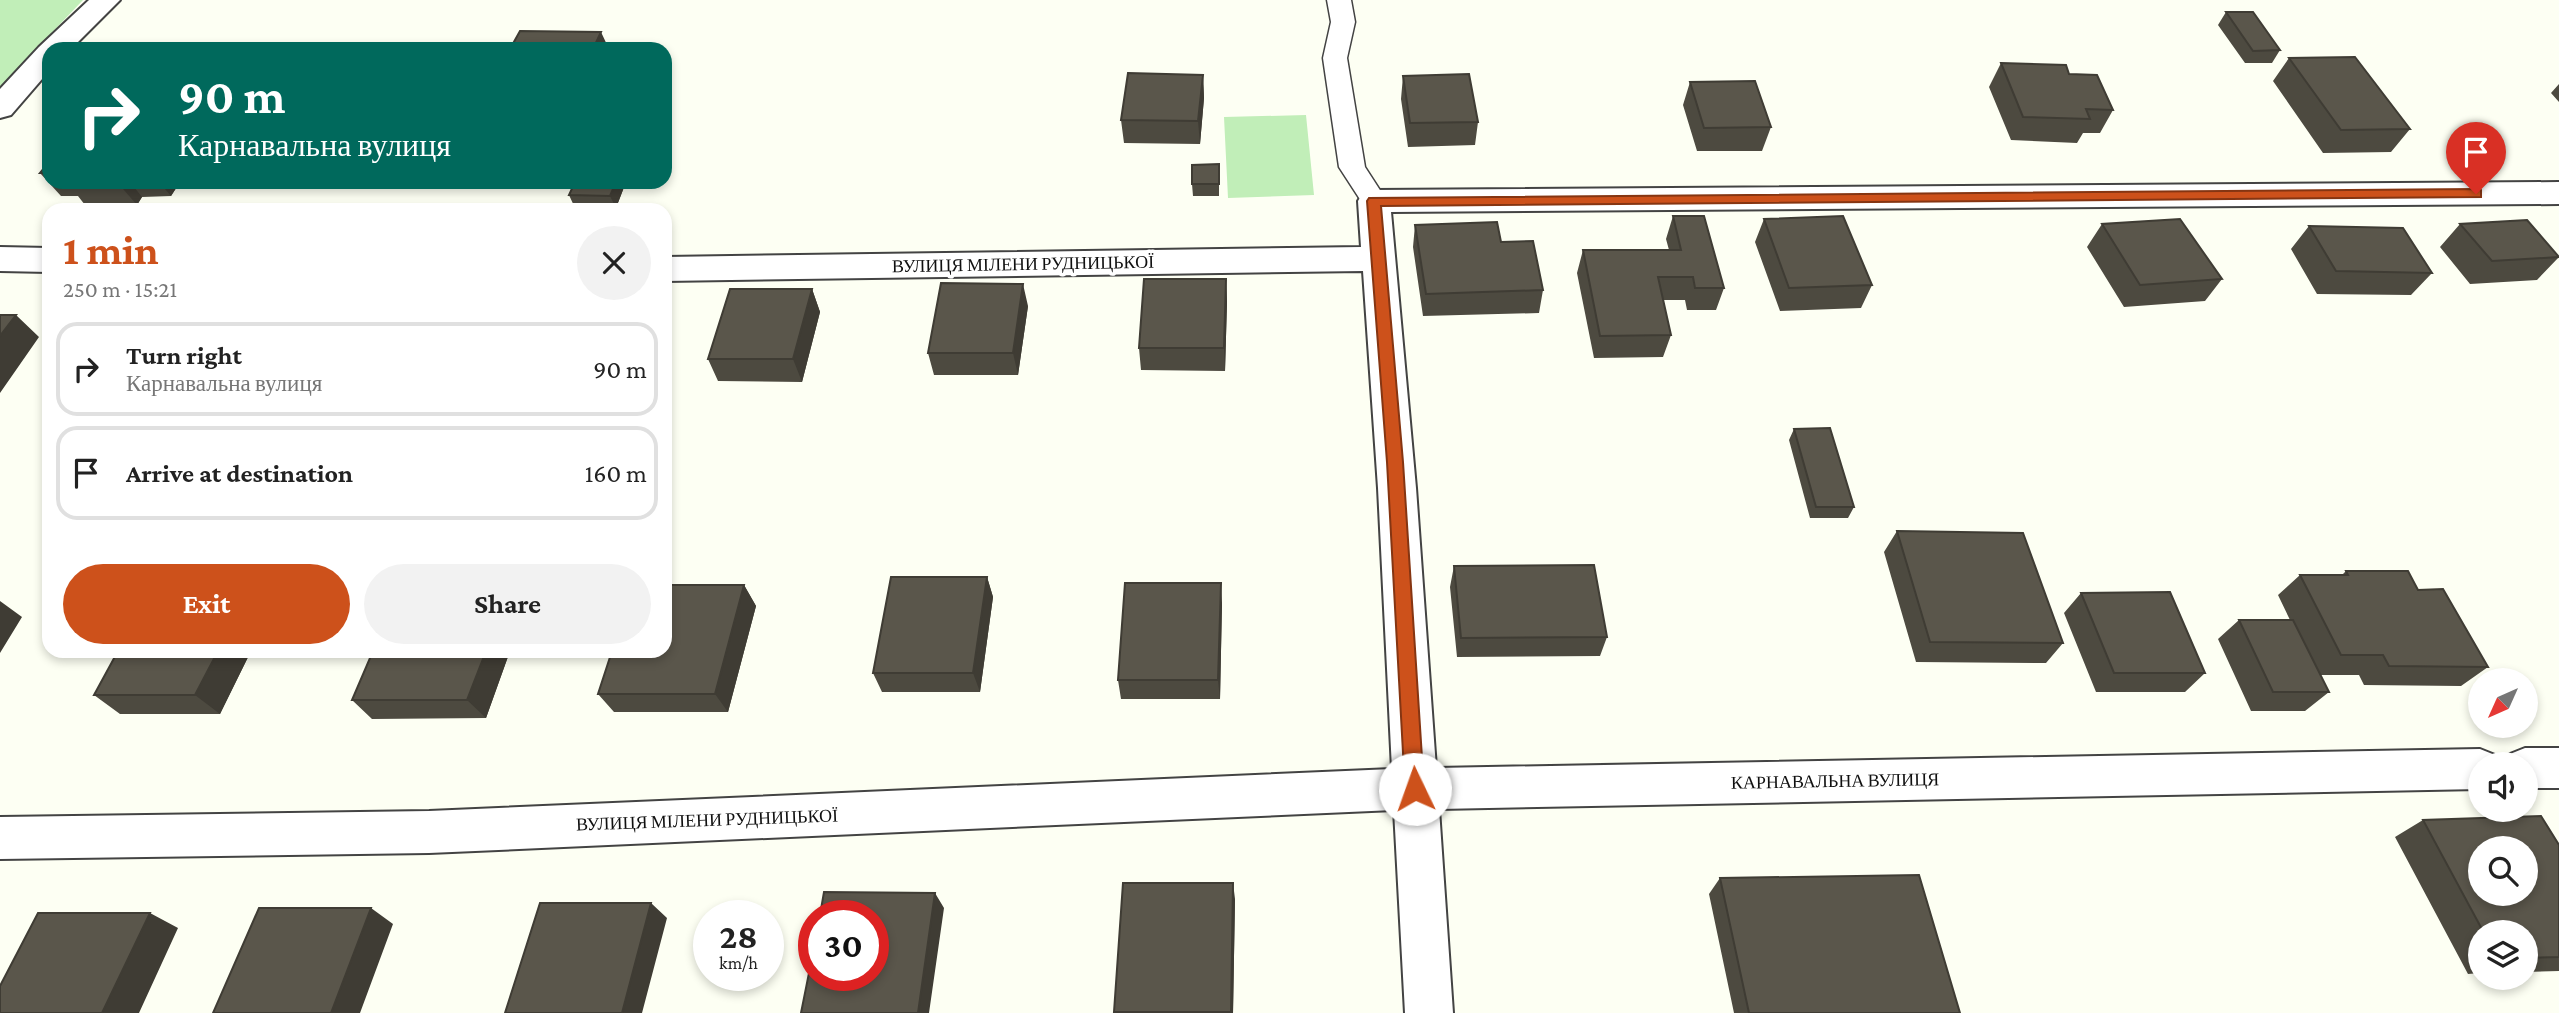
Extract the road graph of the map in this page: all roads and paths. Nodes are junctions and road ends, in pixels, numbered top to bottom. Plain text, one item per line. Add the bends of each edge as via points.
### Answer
1 (106, 0) edge
2 (1339, 0) edge
3 (61, 42) edge
4 (42, 61) edge
5 (0, 108) edge
6 (2559, 193) edge
7 (1374, 201) junction
8 (0, 258) edge
9 (42, 260) edge
10 (1380, 260) junction
11 (672, 269) edge
12 (2538, 768) edge
13 (2559, 768) edge
14 (2468, 769) edge
15 (1415, 789) junction
16 (0, 838) edge
17 (1429, 1013) edge

1 - 3 street
2 - 7 lane via 1343,22 1335,58 1352,167
4 - 5 street
6 - 7 street
7 - 10 street
8 - 9 street
10 - 11 street, ВУЛИЦЯ МІЛЕНИ РУДНИЦЬКОЇ
10 - 15 street
12 - 13 street
14 - 15 street, КАРНАВАЛЬНА ВУЛИЦЯ
15 - 16 street, ВУЛИЦЯ МІЛЕНИ РУДНИЦЬКОЇ via 429,832
15 - 17 street

